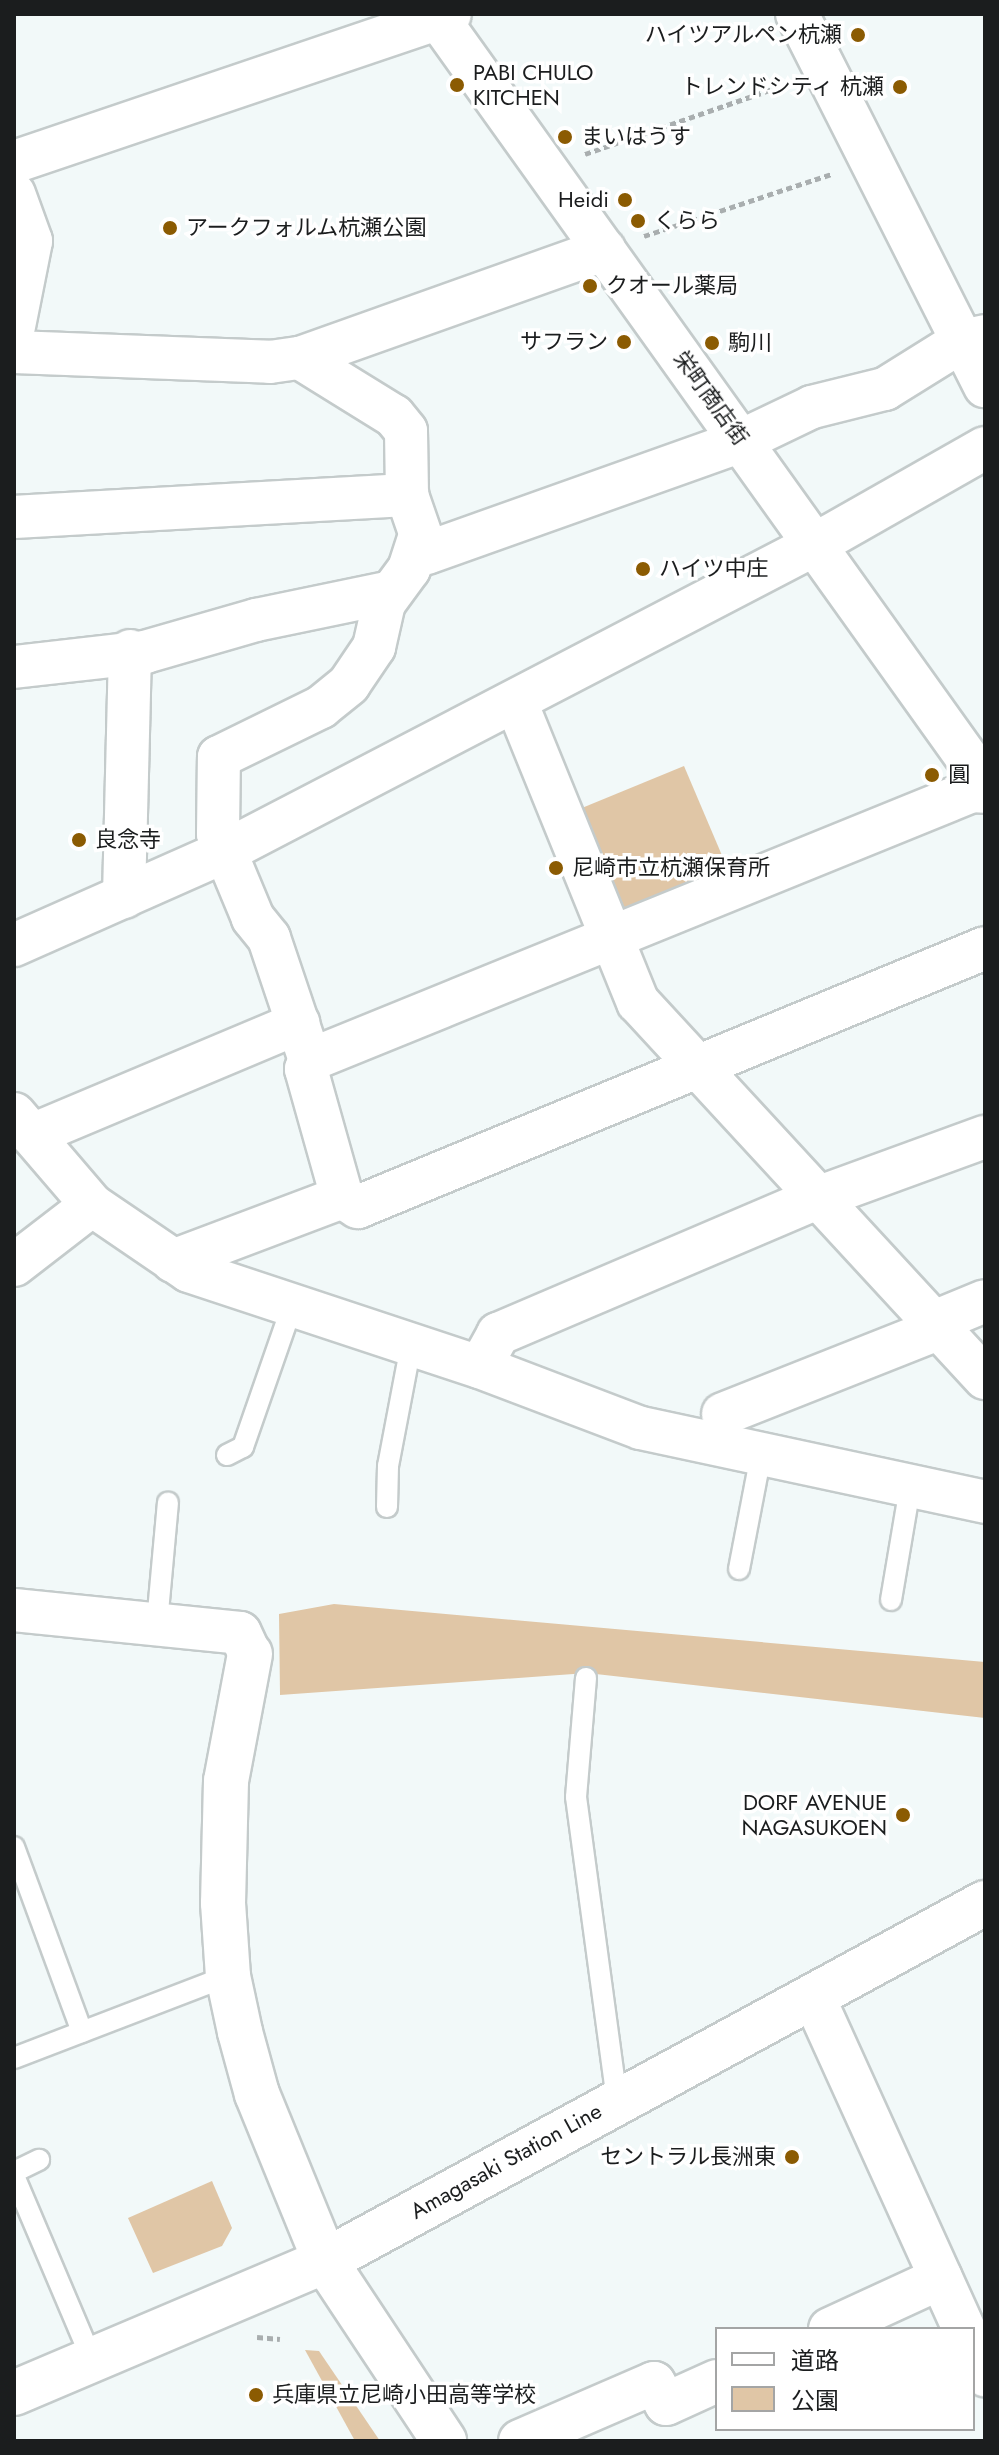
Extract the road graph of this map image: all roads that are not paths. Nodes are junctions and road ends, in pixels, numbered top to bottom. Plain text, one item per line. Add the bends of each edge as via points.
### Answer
1 (797, 14) edge
2 (441, 15) edge
3 (14, 162) edge
4 (14, 194) edge
5 (604, 250) junction
6 (14, 326) edge
7 (973, 339) edge
8 (14, 352) edge
9 (300, 358) junction
10 (985, 386) edge
11 (741, 441) junction
12 (985, 448) edge
13 (407, 495) junction
14 (14, 517) edge
15 (420, 535) junction
16 (816, 544) junction
17 (391, 592) junction
18 (130, 651) junction
19 (14, 667) edge
20 (516, 702) junction
21 (985, 783) edge
22 (985, 792) edge
23 (224, 852) junction
24 (124, 897) junction
25 (613, 939) junction
26 (14, 945) edge
27 (985, 948) edge
28 (304, 1041) junction
29 (694, 1068) junction
30 (23, 1124) edge
31 (985, 1137) edge
32 (342, 1197) junction
33 (817, 1198) junction
34 (92, 1205) junction
35 (173, 1261) junction
36 (14, 1265) edge
37 (985, 1301) edge
38 (291, 1309) junction
39 (935, 1326) junction
40 (411, 1345) junction
41 (480, 1367) junction
42 (985, 1378) edge
43 (723, 1414) dead end
44 (227, 1455) dead end
45 (761, 1455) junction
46 (910, 1488) junction
47 (985, 1502) edge
48 (168, 1503) dead end
49 (387, 1507) dead end
50 (739, 1569) dead end
51 (891, 1600) dead end
52 (14, 1610) edge
53 (157, 1623) junction
54 (250, 1654) joint
55 (586, 1678) dead end
56 (14, 1847) edge
57 (985, 1903) edge
58 (228, 1976) junction
59 (813, 1996) junction
60 (82, 2032) junction
61 (14, 2058) edge
62 (617, 2100) junction
63 (39, 2160) dead end
64 (14, 2174) edge
65 (325, 2261) junction
66 (941, 2278) junction
67 (834, 2327) edge
68 (963, 2327) edge
69 (93, 2362) junction
70 (715, 2382) edge
71 (14, 2393) edge
72 (444, 2441) edge
73 (520, 2441) edge

1 - 7 street via 871,161
2 - 3 street
2 - 5 street, 栄町商店街
4 - 6 street via 31,241
5 - 9 street
5 - 11 street, 栄町商店街
7 - 10 street
7 - 11 street via 885,389 812,407
8 - 9 street via 270,362
9 - 13 street via 394,416 406,431
11 - 15 street via 427,553
11 - 16 street, 栄町商店街
12 - 16 street
13 - 14 street
13 - 15 street
15 - 17 street via 409,569
16 - 20 street
16 - 21 street, 栄町商店街
17 - 18 street via 256,620 145,652
17 - 23 street via 374,647 349,684 321,707 219,757 218,834
18 - 19 street
18 - 24 street
20 - 23 street
20 - 25 street
22 - 25 street via 972,791
23 - 24 street
23 - 28 street via 253,918 269,938
24 - 26 street
25 - 28 street
25 - 29 street via 638,1002
27 - 29 street
28 - 30 street
28 - 32 street via 306,1069
29 - 32 street via 358,1207
29 - 33 street
30 - 34 street
31 - 33 street
32 - 35 street
33 - 39 street
33 - 41 street via 498,1334
34 - 35 street
34 - 36 street
35 - 38 street
37 - 39 street
38 - 40 street
38 - 44 lane via 243,1447
39 - 42 street
39 - 43 street
40 - 41 street
40 - 49 lane via 388,1466
41 - 45 street via 641,1428
45 - 46 street
45 - 50 lane
46 - 47 street
46 - 51 lane
48 - 53 lane
52 - 53 street
53 - 54 street via 240,1633
54 - 58 main road via 226,1781 223,1903
55 - 62 lane via 576,1797
56 - 60 lane
57 - 59 main road, Amagasaki Station Line
58 - 60 lane
58 - 65 main road via 257,2094
59 - 62 main road, Amagasaki Station Line
59 - 66 street
60 - 61 lane
62 - 65 main road, Amagasaki Station Line
63 - 64 lane
64 - 69 lane
65 - 69 main road, Amagasaki Station Line
65 - 72 main road
66 - 67 street
66 - 68 street
69 - 71 main road, Amagasaki Station Line
70 - 73 street via 666,2404 654,2383

